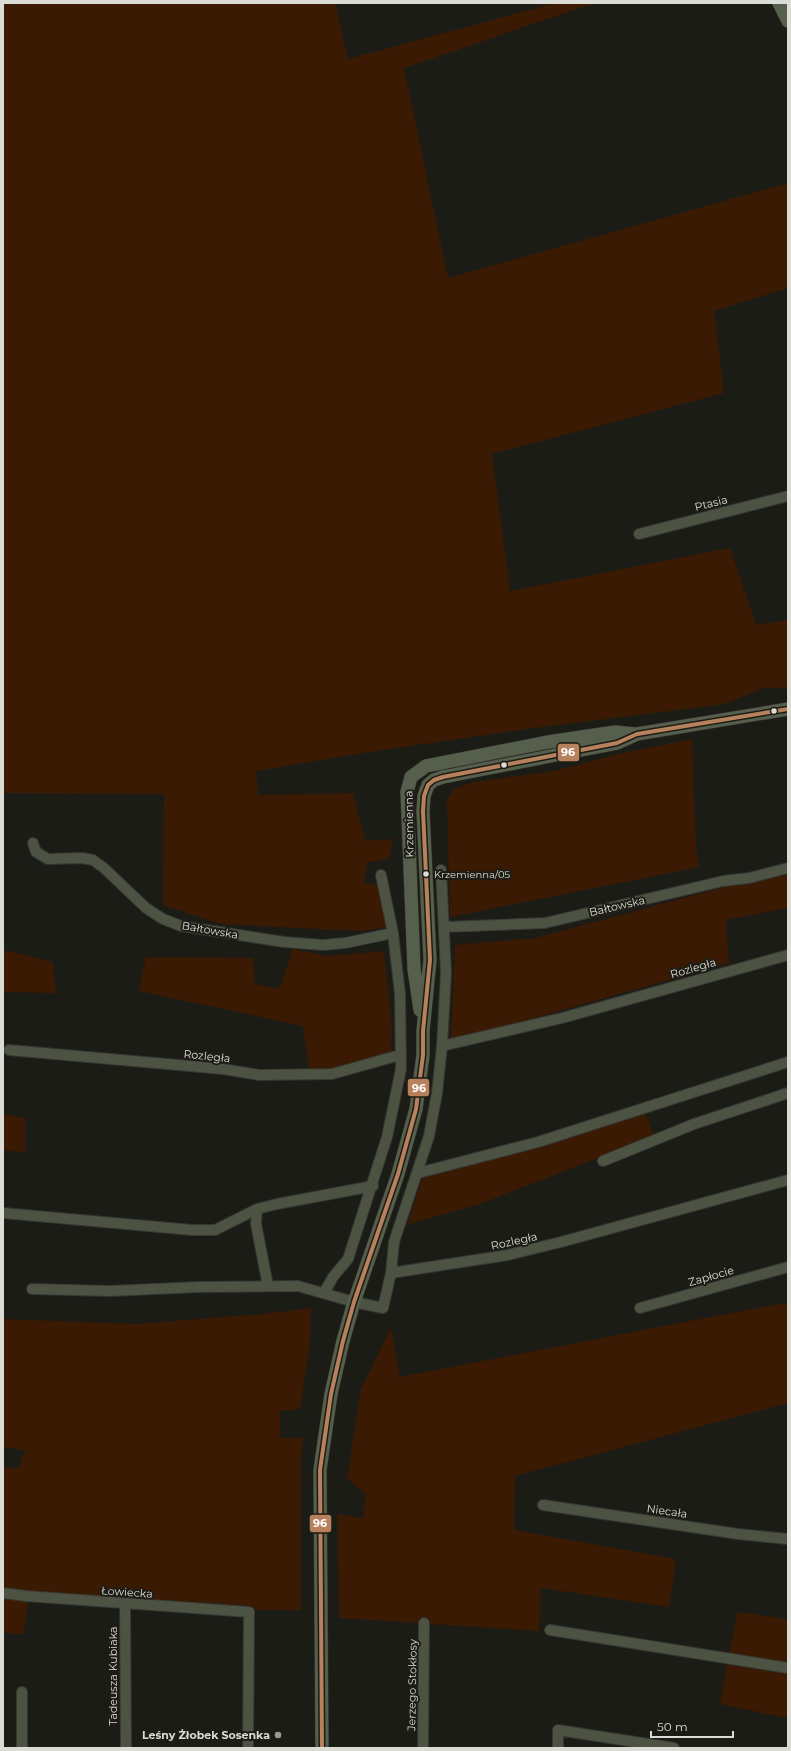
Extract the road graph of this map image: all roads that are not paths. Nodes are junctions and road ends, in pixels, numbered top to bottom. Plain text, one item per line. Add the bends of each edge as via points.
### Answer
1 (779, 3) edge
2 (788, 21) edge
3 (788, 496) edge
4 (639, 534) dead end
5 (788, 709) edge
6 (637, 734) junction
7 (33, 843) dead end
8 (788, 868) edge
9 (441, 870) dead end
10 (381, 875) dead end
11 (444, 927) junction
12 (393, 933) junction
13 (788, 955) edge
14 (423, 1031) junction
15 (442, 1046) junction
16 (9, 1050) dead end
17 (400, 1055) junction
18 (788, 1062) edge
19 (788, 1093) edge
20 (603, 1161) dead end
21 (418, 1173) junction
22 (788, 1180) edge
23 (373, 1186) junction
24 (257, 1209) junction
25 (3, 1213) edge
26 (788, 1267) edge
27 (391, 1273) junction
28 (268, 1286) junction
29 (32, 1289) dead end
30 (324, 1293) junction
31 (354, 1302) junction
32 (640, 1308) dead end
33 (543, 1505) dead end
34 (788, 1539) edge
35 (3, 1593) edge
36 (125, 1604) junction
37 (424, 1623) dead end
38 (550, 1630) dead end
39 (788, 1668) edge
40 (22, 1692) dead end
41 (22, 1748) edge
42 (126, 1748) edge
43 (248, 1748) edge
44 (322, 1748) edge
45 (423, 1748) edge
46 (558, 1748) edge
47 (674, 1748) edge

1 - 2 main road
3 - 4 street, Ptasia
5 - 6 main road, Krzemienna
6 - 14 main road, Krzemienna via 618,743 443,776 428,785 422,813 430,960
6 - 14 main road, Krzemienna via 615,732 548,742 426,766 411,777 407,792 414,969
7 - 12 street, Bałtowska via 36,852 48,859 93,860 146,908 181,926 284,942 323,945
8 - 11 street, Bałtowska via 545,923
9 - 11 street
10 - 12 street
11 - 15 street via 446,973
12 - 17 street via 400,994
13 - 15 street, Rozległa via 562,1018
14 - 31 main road, Krzemienna via 423,1055 416,1109 398,1174
15 - 21 street via 429,1136
16 - 17 street, Rozległa via 224,1069 259,1075 332,1074
17 - 23 street via 401,1069 396,1098
18 - 21 street via 538,1142
19 - 20 street via 694,1124
21 - 27 street via 394,1242
22 - 27 street, Rozległa via 524,1251
23 - 24 street
23 - 30 street via 348,1259
24 - 25 street via 215,1230
24 - 28 street via 256,1224
26 - 32 street, Zapłocie
27 - 31 street via 383,1308
28 - 29 street via 110,1291
28 - 30 street via 298,1286
30 - 31 street
31 - 44 main road, Krzemienna via 331,1394 320,1470
33 - 34 street, Niecała
35 - 36 street, Łowiecka
36 - 42 street, Tadeusza Kubiaka
36 - 43 street, Łowiecka via 249,1612
37 - 45 street, Jerzego Stokłosy
38 - 39 street
40 - 41 street
46 - 47 street via 558,1730

